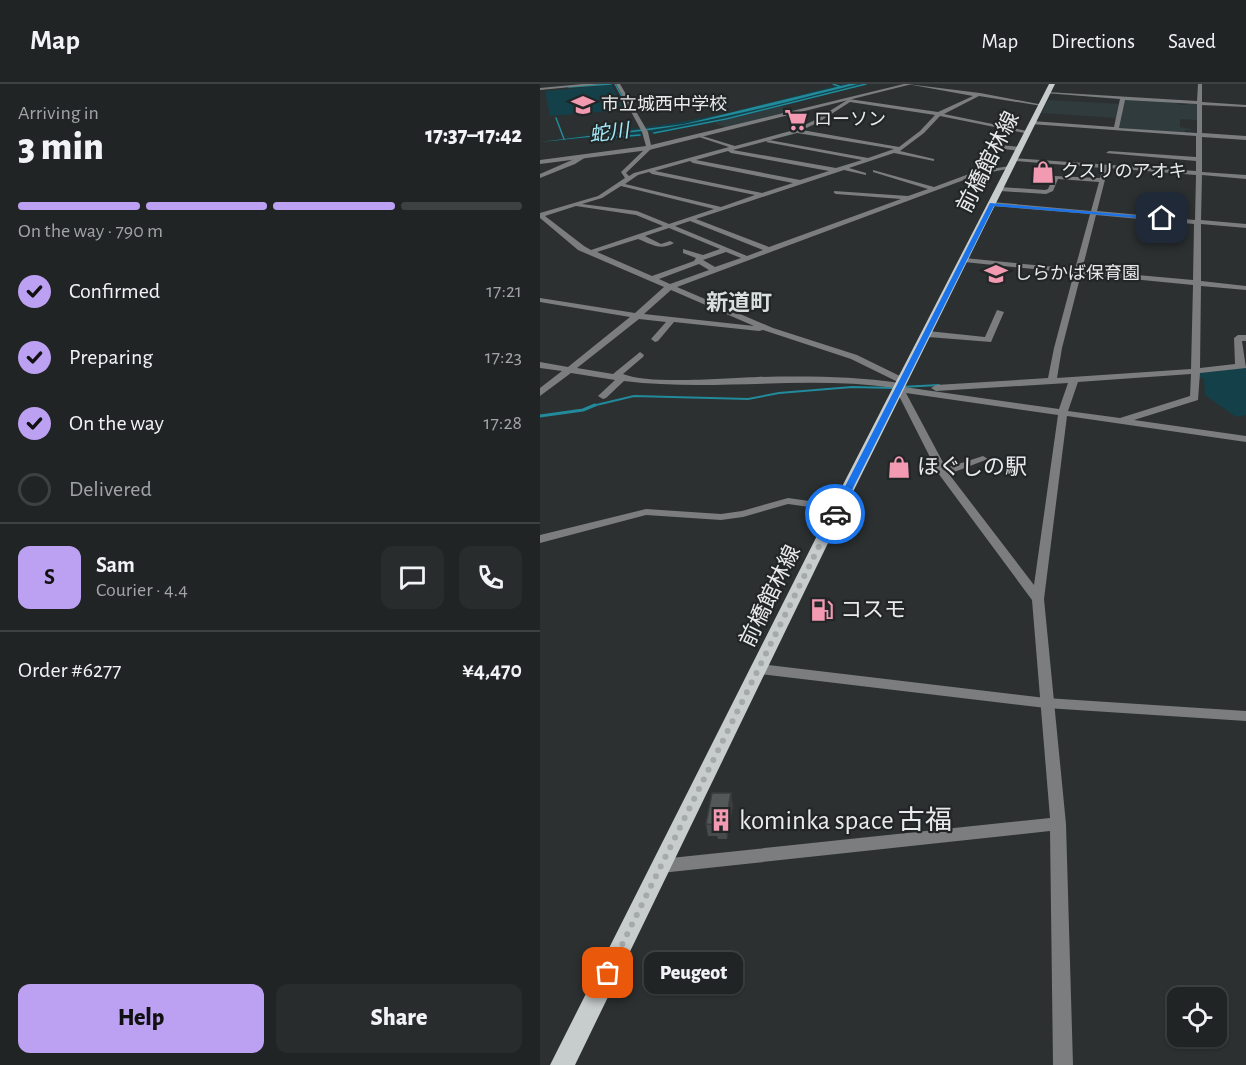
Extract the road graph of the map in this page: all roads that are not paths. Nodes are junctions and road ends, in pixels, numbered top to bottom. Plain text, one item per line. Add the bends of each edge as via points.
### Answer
1 (600, 84) edge
2 (618, 84) edge
3 (909, 84) edge
4 (1200, 84) edge
5 (540, 89) edge
6 (980, 94) junction
7 (1047, 94) edge
8 (1123, 98) junction
9 (849, 100) junction
10 (1200, 103) junction
11 (1246, 106) edge
12 (939, 114) junction
13 (1030, 128) junction
14 (1116, 129) junction
15 (795, 131) junction
16 (1199, 135) junction
17 (701, 136) junction
18 (1246, 138) edge
19 (765, 141) junction
20 (990, 146) dead end
21 (649, 147) junction
22 (737, 148) junction
23 (728, 150) junction
24 (897, 150) junction
25 (1108, 156) junction
26 (583, 157) junction
27 (870, 159) junction
28 (1015, 159) junction
29 (688, 160) junction
30 (932, 160) dead end
31 (540, 162) edge
32 (1199, 163) junction
33 (844, 168) junction
34 (836, 170) junction
35 (648, 171) junction
36 (875, 171) dead end
37 (864, 174) dead end
38 (540, 176) edge
39 (627, 177) junction
40 (1246, 177) edge
41 (888, 180) dead end
42 (1102, 180) junction
43 (800, 182) junction
44 (618, 184) junction
45 (935, 189) junction
46 (1000, 189) junction
47 (927, 191) junction
48 (836, 192) dead end
49 (765, 195) junction
50 (912, 197) junction
51 (992, 204) junction
52 (574, 205) junction
53 (724, 209) junction
54 (1094, 213) junction
55 (692, 220) junction
56 (1198, 221) junction
57 (1246, 226) edge
58 (670, 228) junction
59 (640, 237) junction
60 (749, 242) junction
61 (670, 243) dead end
62 (770, 249) junction
63 (725, 250) junction
64 (686, 251) dead end
65 (591, 252) junction
66 (747, 258) junction
67 (701, 260) junction
68 (964, 260) junction
69 (715, 270) junction
70 (1079, 271) junction
71 (652, 279) junction
72 (1197, 283) junction
73 (669, 287) junction
74 (1246, 288) edge
75 (540, 300) edge
76 (1000, 312) dead end
77 (637, 316) junction
78 (672, 320) junction
79 (774, 331) junction
80 (928, 334) junction
81 (1246, 338) edge
82 (655, 339) dead end
83 (640, 355) dead end
84 (540, 365) edge
85 (1243, 365) edge
86 (570, 369) junction
87 (1195, 370) junction
88 (620, 376) junction
89 (1074, 379) junction
90 (1052, 380) junction
91 (901, 385) junction
92 (924, 391) junction
93 (540, 393) edge
94 (603, 396) dead end
95 (1063, 412) junction
96 (1120, 421) junction
97 (1246, 440) edge
98 (983, 459) dead end
99 (943, 473) junction
100 (838, 508) junction
101 (540, 539) edge
102 (1038, 599) junction
103 (759, 669) junction
104 (1046, 703) junction
105 (1246, 716) edge
106 (1058, 824) junction
107 (661, 866) junction
108 (562, 1065) edge
109 (1063, 1065) edge

1 - 5 street
2 - 21 street via 644,130
3 - 6 street
3 - 9 street
4 - 10 street
6 - 7 street
6 - 12 street
7 - 8 street
7 - 13 main road, 前橋館林線
8 - 10 street
8 - 14 street
9 - 12 street
9 - 15 street
9 - 17 street
10 - 11 street
10 - 16 street
12 - 13 street
12 - 24 street
13 - 14 street
13 - 28 main road, 前橋館林線
14 - 16 street
15 - 19 street
15 - 24 street
16 - 18 street
16 - 32 street
17 - 21 street
17 - 22 street
19 - 22 street
19 - 27 street
20 - 28 street
21 - 26 street
21 - 39 street via 623,173
22 - 23 street
23 - 29 street
23 - 34 street
24 - 27 street
24 - 30 street
25 - 28 street
25 - 32 street
25 - 32 street
25 - 42 street
26 - 31 street
26 - 38 street
27 - 33 street
28 - 45 street
28 - 46 main road, 前橋館林線
29 - 35 street
29 - 43 street
32 - 40 street
32 - 56 street
33 - 34 street
33 - 37 street
34 - 43 street
35 - 39 street
35 - 49 street
36 - 45 street
39 - 44 street
41 - 47 street
42 - 46 street via 1056,177 1046,192
42 - 54 street
43 - 49 street
44 - 52 street via 600,197
44 - 53 street
45 - 47 street
46 - 51 main road, 前橋館林線
47 - 50 street
48 - 50 street
49 - 53 street
50 - 62 street
51 - 54 street
51 - 68 main road, 前橋館林線
52 - 58 street via 637,213
52 - 65 street via 540,215
53 - 55 street
54 - 56 street
54 - 70 street
55 - 58 street
55 - 60 street
56 - 57 street
56 - 72 street
58 - 59 street
58 - 63 street
59 - 61 street via 661,246
59 - 65 street
60 - 62 street
60 - 63 street
62 - 66 street
63 - 66 street
63 - 67 street
64 - 67 street
65 - 71 street
66 - 69 street
67 - 69 street
67 - 71 street
68 - 70 street
68 - 80 main road, 前橋館林線
69 - 73 street
70 - 72 street
70 - 90 street
71 - 73 street
72 - 74 street
72 - 87 street
73 - 77 street
73 - 79 street
75 - 77 street
76 - 80 street via 988,340
77 - 78 street
77 - 86 street
78 - 79 street
78 - 82 street
79 - 91 street via 854,357
80 - 91 main road, 前橋館林線
81 - 85 street via 1238,338
83 - 88 street
84 - 86 street
85 - 87 street
86 - 88 street
86 - 93 street
87 - 89 street
87 - 96 street via 1195,398
88 - 91 street via 665,382 789,377
88 - 94 street
89 - 90 street
89 - 95 street
90 - 92 street
91 - 92 street
91 - 99 street
91 - 100 main road, 前橋館林線
92 - 95 street
95 - 96 street
95 - 102 street
96 - 97 street
98 - 99 street
99 - 102 street
100 - 101 street via 788,501 721,517 645,512
100 - 103 main road, 前橋館林線
102 - 104 street
103 - 104 street
103 - 107 main road, 前橋館林線
104 - 105 street
104 - 106 street
106 - 107 street
106 - 109 street
107 - 108 main road, 前橋館林線

